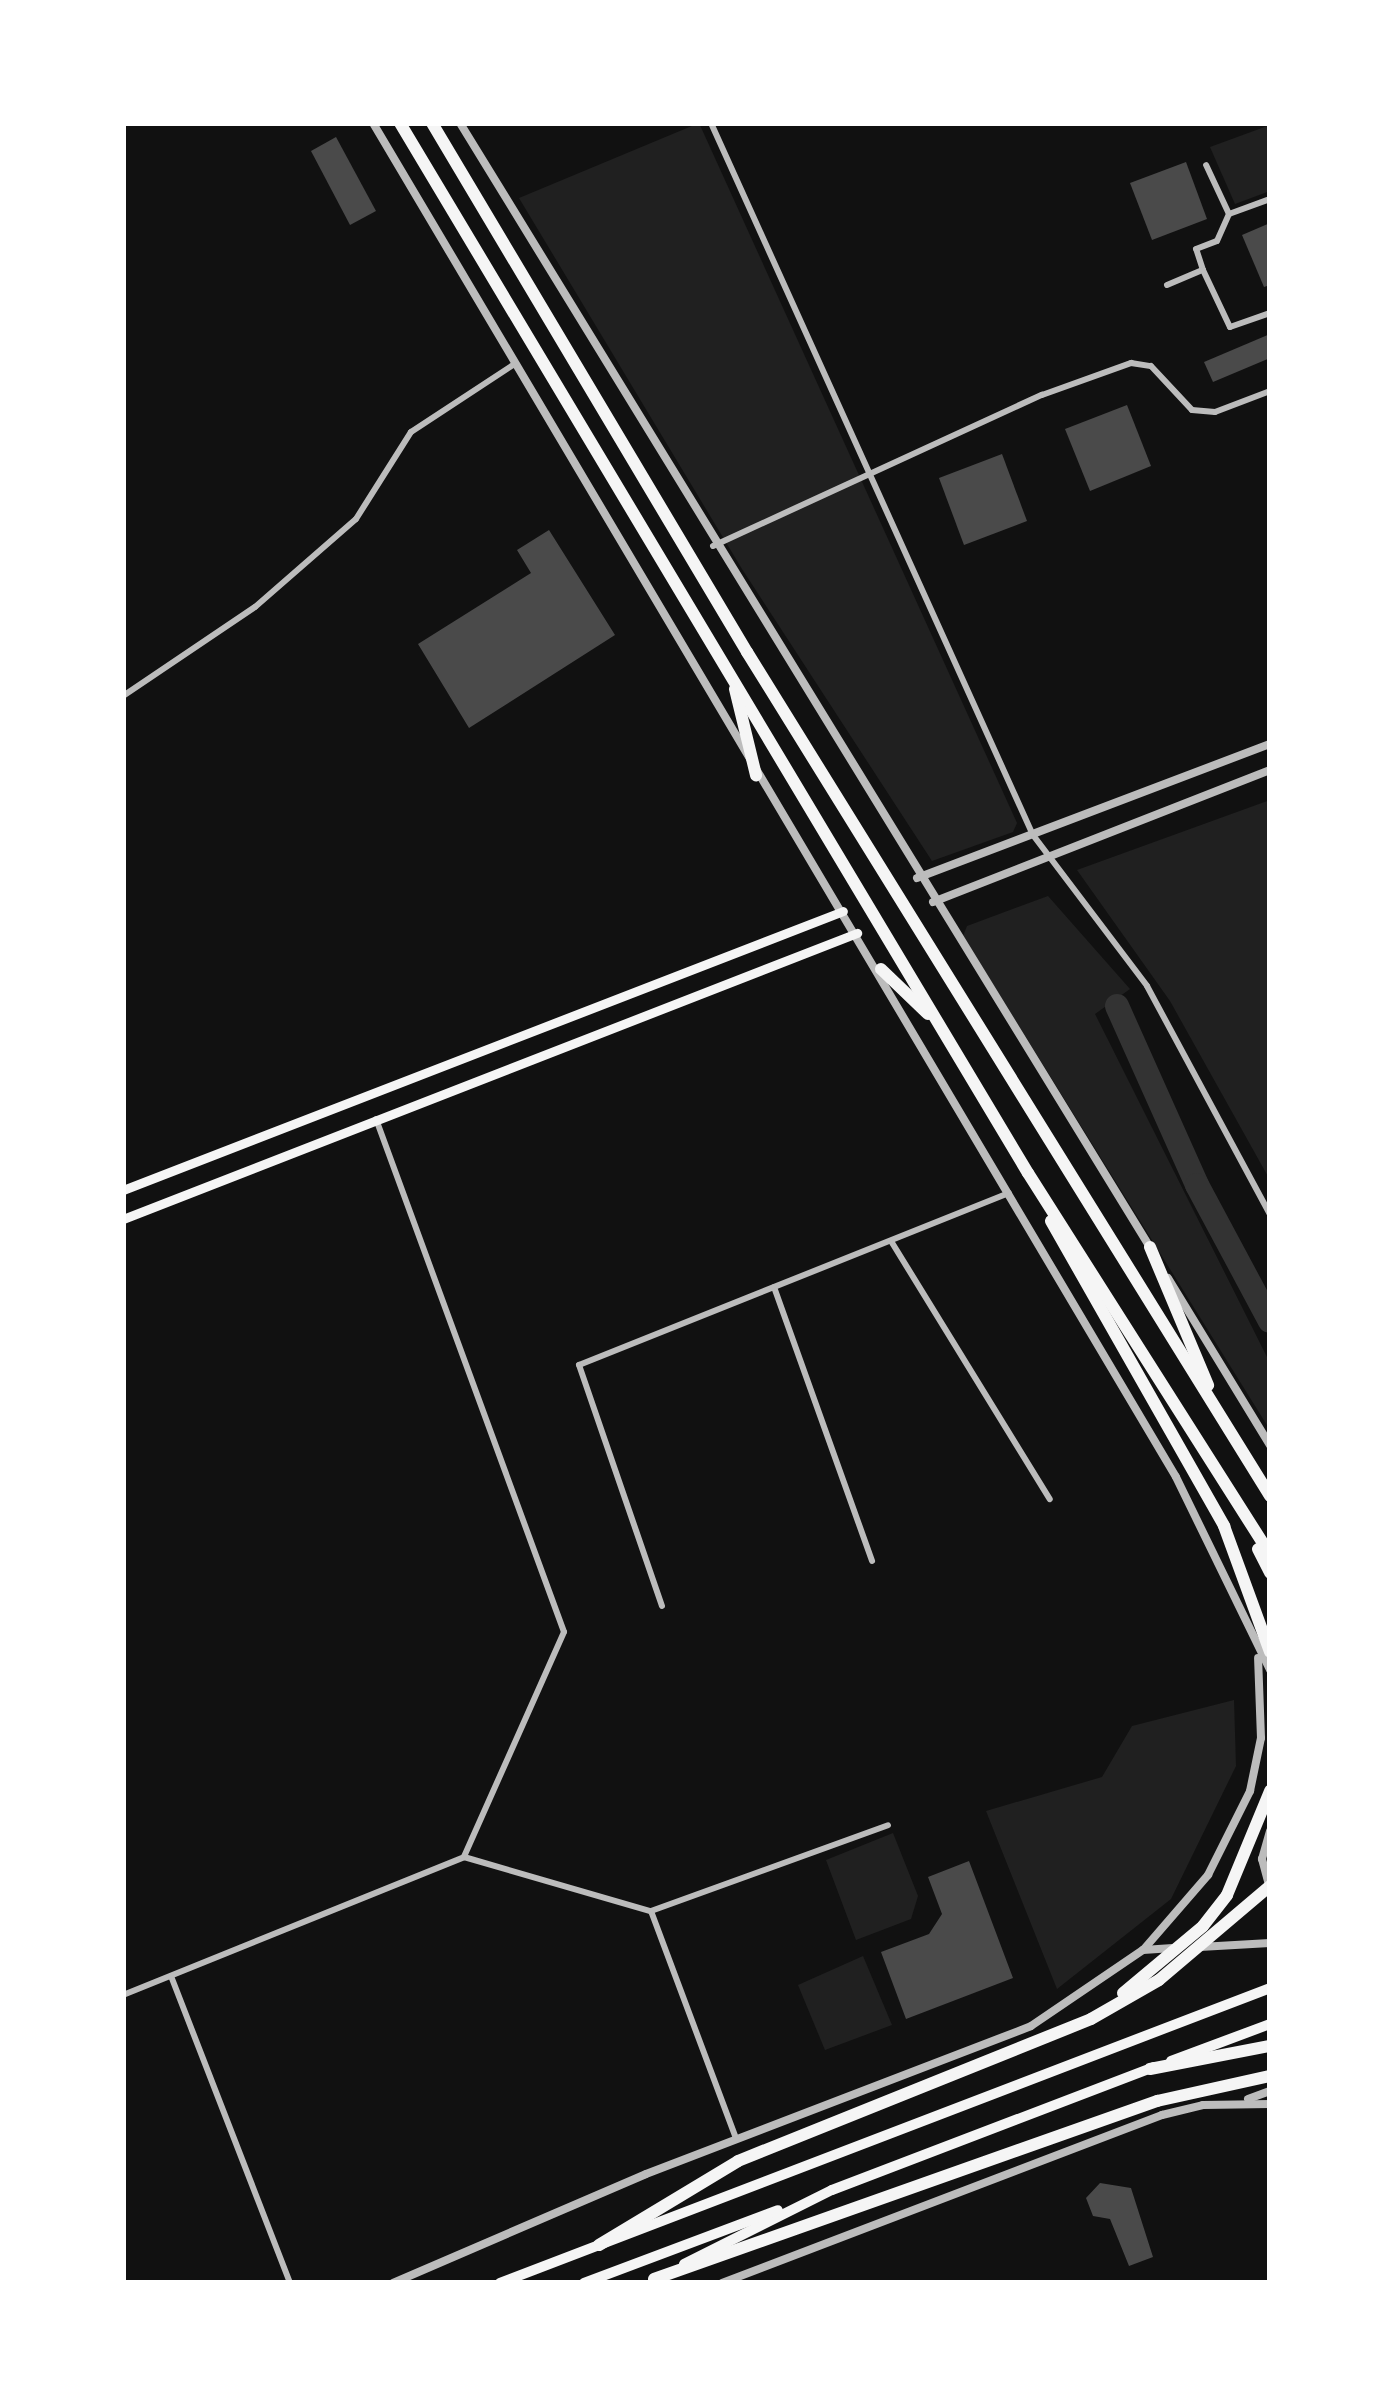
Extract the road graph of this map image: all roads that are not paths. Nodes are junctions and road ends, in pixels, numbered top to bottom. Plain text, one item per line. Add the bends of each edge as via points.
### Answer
1 (374, 123) edge
2 (400, 123) edge
3 (432, 123) edge
4 (460, 123) edge
5 (711, 123) edge
6 (1206, 164) dead end
7 (1270, 199) edge
8 (1228, 214) junction
9 (1203, 270) junction
10 (1167, 285) dead end
11 (1270, 313) edge
12 (512, 365) junction
13 (1270, 391) edge
14 (867, 477) junction
15 (713, 547) junction
16 (732, 676) junction
17 (123, 696) edge
18 (1270, 743) edge
19 (1270, 770) edge
20 (756, 775) junction
21 (1034, 835) junction
22 (1047, 856) junction
23 (917, 878) junction
24 (933, 902) junction
25 (843, 911) junction
26 (857, 933) junction
27 (881, 969) junction
28 (943, 1028) junction
29 (376, 1119) junction
30 (1028, 1173) junction
31 (123, 1190) edge
32 (1009, 1193) junction
33 (1270, 1214) edge
34 (123, 1219) edge
35 (891, 1241) junction
36 (1150, 1247) junction
37 (775, 1287) junction
38 (1224, 1424) junction
39 (1270, 1445) edge
40 (1229, 1488) junction
41 (1270, 1496) edge
42 (1051, 1499) dead end
43 (1270, 1555) edge
44 (872, 1561) dead end
45 (1270, 1574) edge
46 (662, 1606) dead end
47 (1264, 1654) edge
48 (1270, 1670) edge
49 (1270, 1791) edge
50 (888, 1825) dead end
51 (1270, 1831) edge
52 (464, 1857) junction
53 (1270, 1886) edge
54 (651, 1911) junction
55 (1270, 1943) edge
56 (1143, 1950) junction
57 (171, 1976) junction
58 (1270, 1988) edge
59 (123, 1995) edge
60 (1270, 2024) edge
61 (1044, 2041) junction
62 (1270, 2046) edge
63 (1150, 2069) junction
64 (1270, 2076) edge
65 (1270, 2091) edge
66 (1240, 2101) junction
67 (1270, 2104) edge
68 (736, 2140) junction
69 (832, 2190) junction
70 (599, 2246) junction
71 (649, 2281) edge
72 (290, 2283) edge
73 (393, 2283) edge
74 (500, 2283) edge
75 (584, 2283) edge
76 (722, 2283) edge

1 - 12 street
2 - 16 highway
3 - 38 highway via 747,652
4 - 15 street
5 - 14 street
6 - 8 street
7 - 8 street
8 - 9 street via 1217,242 1196,248
9 - 10 street
9 - 11 street via 1231,327
12 - 17 street via 411,432 356,519 255,608
12 - 20 street
13 - 14 street via 1215,412 1192,410 1151,365 1131,363
14 - 15 street
14 - 21 street
15 - 23 street
16 - 20 highway
16 - 28 highway
18 - 21 street
19 - 22 street
20 - 25 street
21 - 22 street
21 - 23 street
22 - 24 street
22 - 33 street via 1147,986
23 - 24 street
24 - 36 street
25 - 26 street
25 - 31 main road
26 - 27 street
26 - 29 main road
27 - 28 highway
27 - 32 street
28 - 30 highway
29 - 34 main road
29 - 52 street via 564,1632
30 - 40 highway
30 - 47 highway via 1088,1298 1224,1526 1255,1600
32 - 35 street
32 - 47 street via 1176,1478
35 - 37 street
35 - 42 street
36 - 38 highway
36 - 39 street
37 - 44 street
37 - 46 street via 579,1365
38 - 41 highway
40 - 43 highway
40 - 45 highway
47 - 48 street
47 - 56 street via 1262,1738 1250,1791 1208,1875
49 - 61 highway via 1245,1863 1203,1926 1142,1979
50 - 54 street
51 - 53 street via 1262,1859
52 - 54 street
52 - 57 street
53 - 61 highway via 1159,1980
54 - 68 street
55 - 56 street
56 - 68 street via 1031,2026
57 - 59 street
57 - 72 street
58 - 70 highway
60 - 63 highway
61 - 70 highway via 738,2161
62 - 63 highway
63 - 69 highway
64 - 71 highway via 1157,2101
65 - 66 street
66 - 67 street
66 - 76 street via 1162,2115
68 - 73 street
69 - 71 highway
69 - 75 highway
70 - 74 highway

